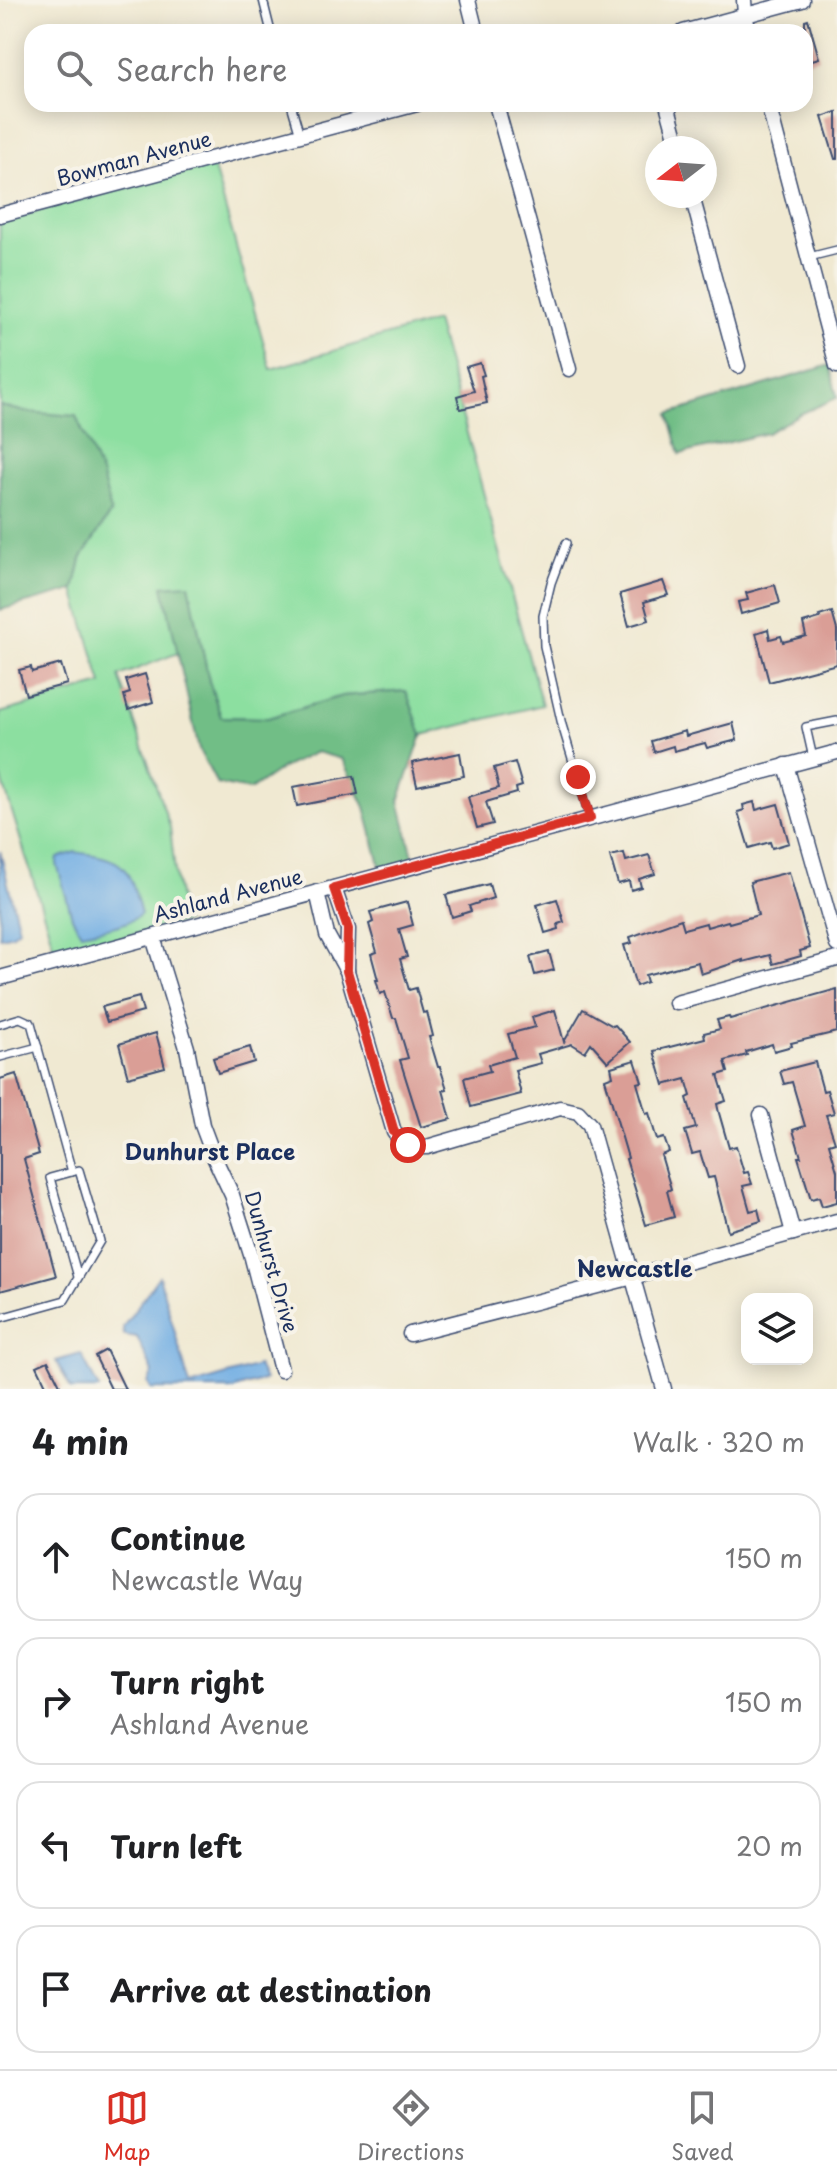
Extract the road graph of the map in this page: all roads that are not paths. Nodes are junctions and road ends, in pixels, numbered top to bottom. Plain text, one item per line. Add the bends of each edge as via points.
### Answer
1 (263, 0) edge
2 (468, 0) edge
3 (802, 0) edge
4 (744, 8) edge
5 (269, 24) edge
6 (474, 24) edge
7 (703, 24) edge
8 (293, 112) edge
9 (387, 112) edge
10 (498, 112) edge
11 (669, 112) edge
12 (770, 112) edge
13 (300, 135) junction
14 (676, 136) edge
15 (695, 208) edge
16 (0, 215) edge
17 (837, 250) edge
18 (809, 257) junction
19 (738, 366) dead end
20 (837, 366) edge
21 (569, 369) dead end
22 (566, 543) dead end
23 (837, 721) edge
24 (837, 752) edge
25 (813, 758) junction
26 (786, 765) junction
27 (590, 818) junction
28 (334, 888) junction
29 (317, 892) junction
30 (153, 937) junction
31 (837, 945) edge
32 (837, 959) edge
33 (347, 971) junction
34 (0, 978) edge
35 (676, 1003) dead end
36 (0, 1024) edge
37 (38, 1047) junction
38 (0, 1057) edge
39 (761, 1115) dead end
40 (72, 1172) junction
41 (837, 1221) edge
42 (793, 1233) junction
43 (78, 1277) junction
44 (633, 1277) junction
45 (0, 1318) edge
46 (410, 1334) dead end
47 (281, 1370) dead end
48 (664, 1389) edge

1 - 5 lane
2 - 6 street
3 - 4 street
4 - 7 street
8 - 13 lane
9 - 13 street, Bowman Avenue
10 - 21 street
11 - 14 street
12 - 18 street
13 - 16 street, Bowman Avenue
15 - 19 street
17 - 18 lane
18 - 20 street
22 - 27 lane via 543,616 544,646
23 - 25 lane via 806,727
24 - 25 street, Ashland Avenue
25 - 26 street, Ashland Avenue
26 - 27 street, Ashland Avenue
26 - 31 street
27 - 28 street, Ashland Avenue
28 - 29 street, Ashland Avenue
28 - 33 street via 348,929
29 - 30 street, Ashland Avenue
29 - 33 street via 327,935
30 - 34 street, Ashland Avenue
30 - 47 street, Dunhurst Drive via 187,1048 202,1125 232,1195
32 - 35 street
33 - 44 street via 394,1132 401,1140 427,1147 560,1108 578,1112 592,1129
36 - 37 lane via 20,1018 31,1023
37 - 38 lane
37 - 40 lane
39 - 42 street
40 - 43 lane via 79,1170 100,1241
40 - 43 lane via 50,1178
41 - 42 street
42 - 44 street
43 - 45 lane via 65,1300
44 - 46 street
44 - 48 street

